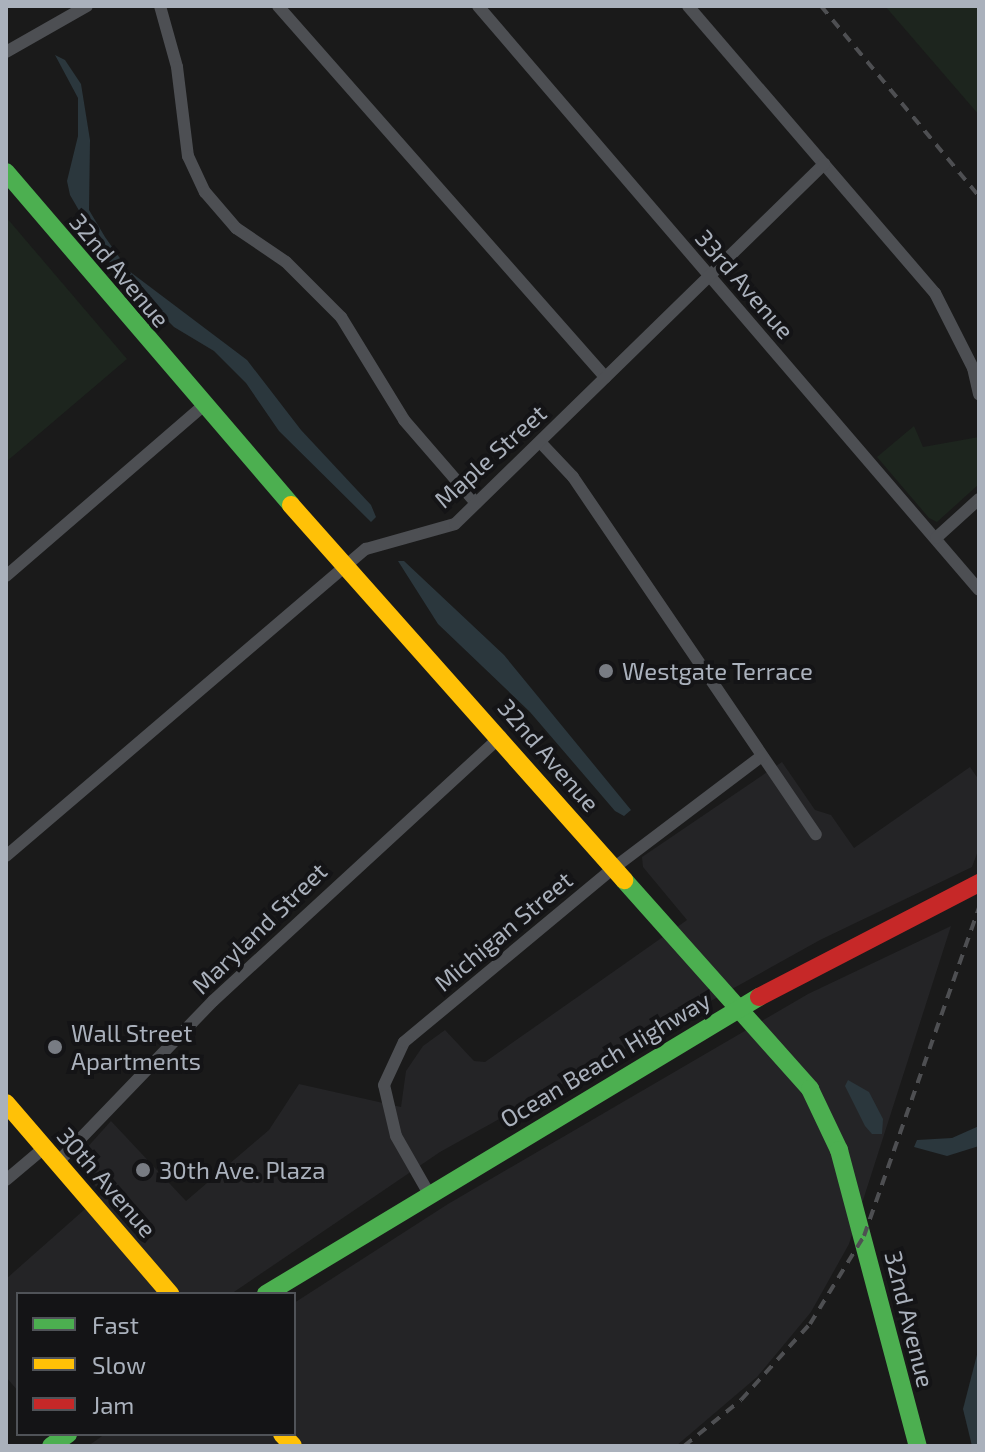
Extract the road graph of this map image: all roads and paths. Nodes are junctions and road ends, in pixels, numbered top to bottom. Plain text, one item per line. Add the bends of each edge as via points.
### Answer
1 (87, 6) edge
2 (160, 6) edge
3 (278, 6) edge
4 (478, 6) edge
5 (688, 6) edge
6 (6, 52) edge
7 (824, 164) junction
8 (6, 172) edge
9 (708, 276) junction
10 (605, 377) junction
11 (979, 394) edge
12 (203, 406) junction
13 (540, 442) junction
14 (979, 499) edge
15 (476, 503) junction
16 (936, 538) junction
17 (346, 565) junction
18 (6, 576) edge
19 (979, 590) edge
20 (501, 736) junction
21 (762, 756) junction
22 (816, 834) dead end
23 (6, 856) edge
24 (615, 867) junction
25 (978, 886) edge
26 (740, 1007) junction
27 (6, 1103) edge
28 (45, 1147) junction
29 (58, 1162) junction
30 (6, 1180) edge
31 (428, 1192) junction
32 (168, 1292) edge
33 (269, 1292) edge
34 (918, 1446) edge

1 - 6 street
2 - 15 street via 177,67 188,156 205,192 236,228 286,262 341,317 404,420
3 - 10 street
4 - 9 street, 33rd Avenue
5 - 7 street
7 - 9 street, Maple Street
7 - 11 street via 935,293 973,368
8 - 12 street, 32nd Avenue
9 - 10 street, Maple Street
9 - 16 street, 33rd Avenue
10 - 13 street, Maple Street
12 - 17 street, 32nd Avenue
12 - 18 street
13 - 15 street, Maple Street
13 - 21 street via 573,477
14 - 16 street
15 - 17 street, Maple Street via 455,524 379,544
16 - 19 street, 33rd Avenue
17 - 20 street, 32nd Avenue
17 - 23 street, Maple Street
20 - 24 street, 32nd Avenue
20 - 29 street, Maryland Street via 213,1001
21 - 22 street
21 - 24 street, Michigan Street
24 - 26 street, 32nd Avenue
24 - 31 street, Michigan Street via 404,1042 384,1085 396,1136
25 - 26 street, Ocean Beach Highway
26 - 31 street, Ocean Beach Highway
26 - 34 street, 32nd Avenue via 810,1089 839,1150
27 - 28 street, 30th Avenue
28 - 29 street, 30th Avenue
28 - 30 street
29 - 32 street, 30th Avenue
31 - 33 street, Ocean Beach Highway

